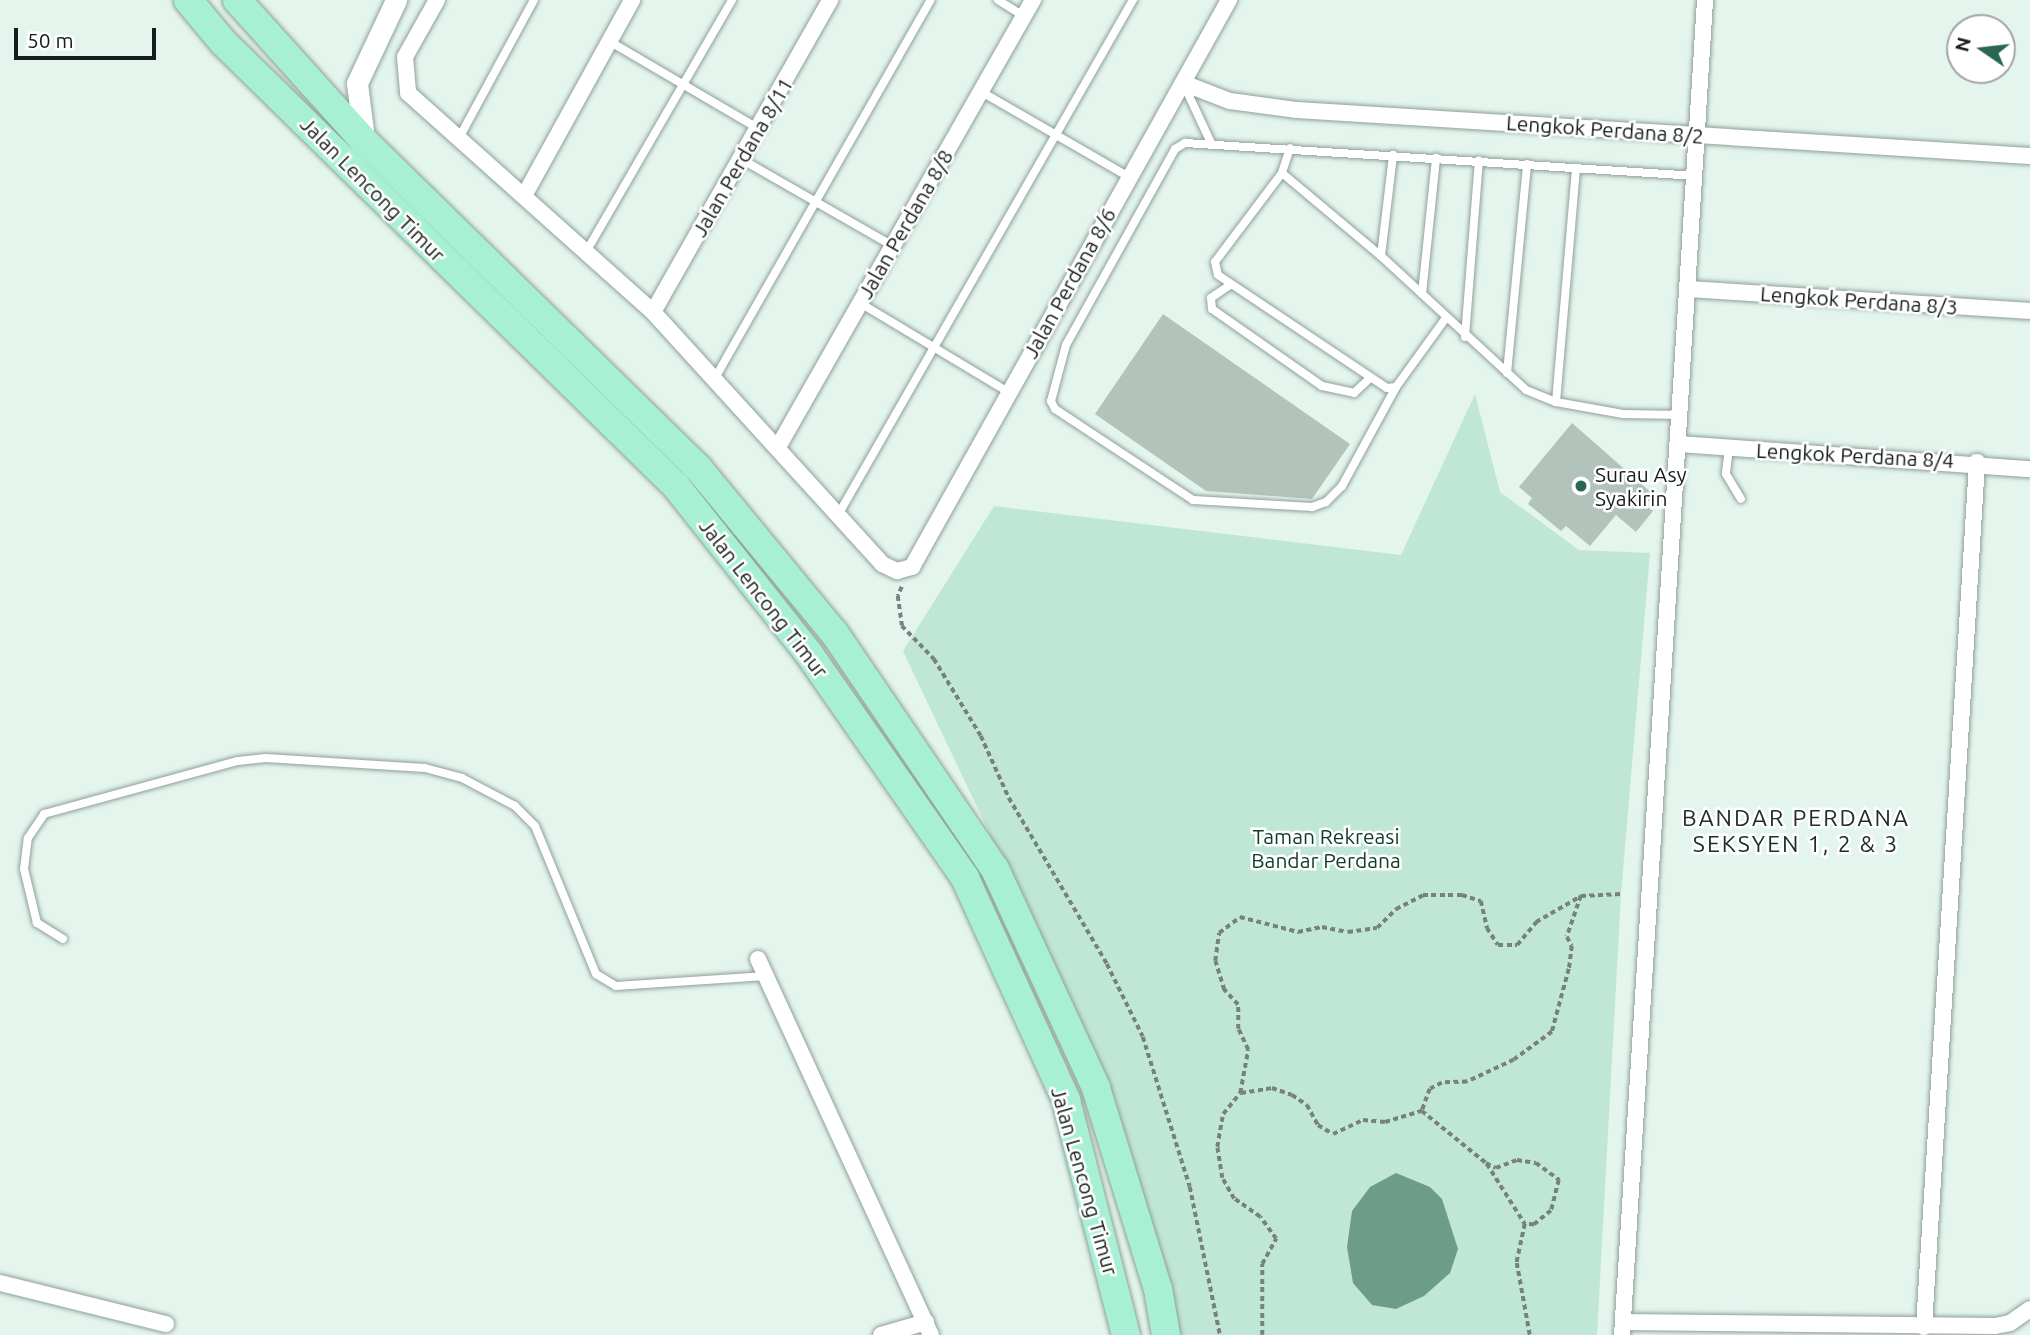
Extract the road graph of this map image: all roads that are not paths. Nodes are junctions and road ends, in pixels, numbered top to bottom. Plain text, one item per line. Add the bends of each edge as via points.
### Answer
1 (188, 0) edge
2 (237, 0) edge
3 (396, 0) edge
4 (437, 0) edge
5 (534, 0) edge
6 (632, 0) edge
7 (733, 0) edge
8 (830, 0) edge
9 (931, 0) edge
10 (998, 0) edge
11 (1033, 0) edge
12 (1133, 0) edge
13 (1229, 0) edge
14 (1705, 0) edge
15 (1024, 16) junction
16 (609, 41) junction
17 (686, 83) junction
18 (1183, 83) junction
19 (981, 92) junction
20 (759, 129) junction
21 (1056, 135) junction
22 (1699, 136) junction
23 (459, 138) junction
24 (365, 142) junction
25 (1211, 142) junction
26 (1290, 148) junction
27 (1393, 155) junction
28 (2030, 156) edge
29 (1436, 158) junction
30 (741, 159) junction
31 (1479, 161) junction
32 (1527, 164) junction
33 (1576, 168) junction
34 (1282, 173) junction
35 (1696, 176) junction
36 (1129, 177) junction
37 (524, 196) junction
38 (817, 204) junction
39 (893, 246) junction
40 (586, 252) junction
41 (1381, 256) junction
42 (1230, 285) junction
43 (1689, 289) junction
44 (1422, 294) junction
45 (860, 303) junction
46 (2030, 311) edge
47 (653, 312) junction
48 (1446, 318) junction
49 (1465, 337) junction
50 (934, 350) junction
51 (1507, 373) junction
52 (715, 378) junction
53 (1369, 379) junction
54 (1396, 387) junction
55 (1008, 393) junction
56 (1556, 402) junction
57 (1681, 415) junction
58 (1679, 444) junction
59 (778, 447) junction
60 (1729, 448) junction
61 (1978, 462) junction
62 (2030, 469) edge
63 (1741, 499) dead end
64 (838, 515) junction
65 (63, 939) dead end
66 (758, 958) dead end
67 (766, 976) junction
68 (0, 1283) edge
69 (2030, 1309) edge
70 (166, 1324) dead end
71 (1924, 1327) junction
72 (928, 1328) edge
73 (1623, 1329) edge
74 (881, 1335) edge
75 (1126, 1335) edge
76 (1166, 1335) edge

1 - 75 highway, Jalan Lencong Timur via 223,42 676,486 809,654 971,890 1066,1100
2 - 24 highway, Jalan Lencong Timur
3 - 24 street via 357,83 357,114
4 - 23 street via 405,57 408,93
5 - 23 lane
6 - 16 street
7 - 17 lane
8 - 20 street, Jalan Perdana 8/11
9 - 38 lane
10 - 15 lane
11 - 15 street, Jalan Perdana 8/8
12 - 21 lane
13 - 18 street, Jalan Perdana 8/6
14 - 22 street
15 - 19 street, Jalan Perdana 8/8
16 - 17 lane
16 - 37 street
17 - 20 lane
17 - 40 lane
18 - 22 street, Lengkok Perdana 8/2 via 1230,101 1297,110
18 - 25 lane
18 - 36 street, Jalan Perdana 8/6
19 - 21 lane
19 - 39 street, Jalan Perdana 8/8
20 - 30 street, Jalan Perdana 8/11
21 - 36 lane
21 - 50 lane
22 - 28 street, Lengkok Perdana 8/2
22 - 35 street
23 - 37 street
24 - 76 highway, Jalan Lencong Timur via 698,468 835,634 995,869 1096,1088 1158,1289
25 - 26 lane
25 - 54 lane via 1185,143 1175,149 1066,345 1051,391 1055,409 1193,500 1312,507 1326,502 1342,486
26 - 27 lane
26 - 34 lane
27 - 29 lane
27 - 41 lane
29 - 31 lane
29 - 44 lane
30 - 38 lane
30 - 47 street, Jalan Perdana 8/11
31 - 32 lane
31 - 49 lane
32 - 33 lane
32 - 51 lane
33 - 35 lane
33 - 56 lane
34 - 41 lane
34 - 42 lane via 1215,262 1218,275
35 - 43 street
36 - 55 street, Jalan Perdana 8/6
37 - 40 street
38 - 39 lane
38 - 52 lane
39 - 45 street, Jalan Perdana 8/8
40 - 47 street
41 - 44 lane
42 - 53 lane
42 - 53 lane via 1211,298 1212,309 1322,386 1354,393
43 - 46 street, Lengkok Perdana 8/3
43 - 57 street
44 - 48 lane
45 - 50 lane
45 - 59 street, Jalan Perdana 8/8
47 - 52 street
48 - 49 lane
48 - 54 lane
49 - 51 lane
50 - 55 lane
50 - 64 lane
51 - 56 lane via 1525,390
52 - 59 street
53 - 54 lane
55 - 64 street, Jalan Perdana 8/6 via 912,566 897,571 882,564
56 - 57 lane via 1623,414
57 - 58 street
58 - 60 street, Lengkok Perdana 8/4
58 - 73 street
59 - 64 street
60 - 61 street, Lengkok Perdana 8/4
60 - 63 lane via 1726,474 1729,486
61 - 62 street, Lengkok Perdana 8/4
61 - 71 street
65 - 67 lane via 37,923 24,869 28,838 44,814 266,758 425,768 461,778 514,806 535,826 597,974 616,986
66 - 67 street
67 - 72 street
68 - 70 street
69 - 71 street via 2010,1323 1995,1326
71 - 73 street
72 - 74 street

